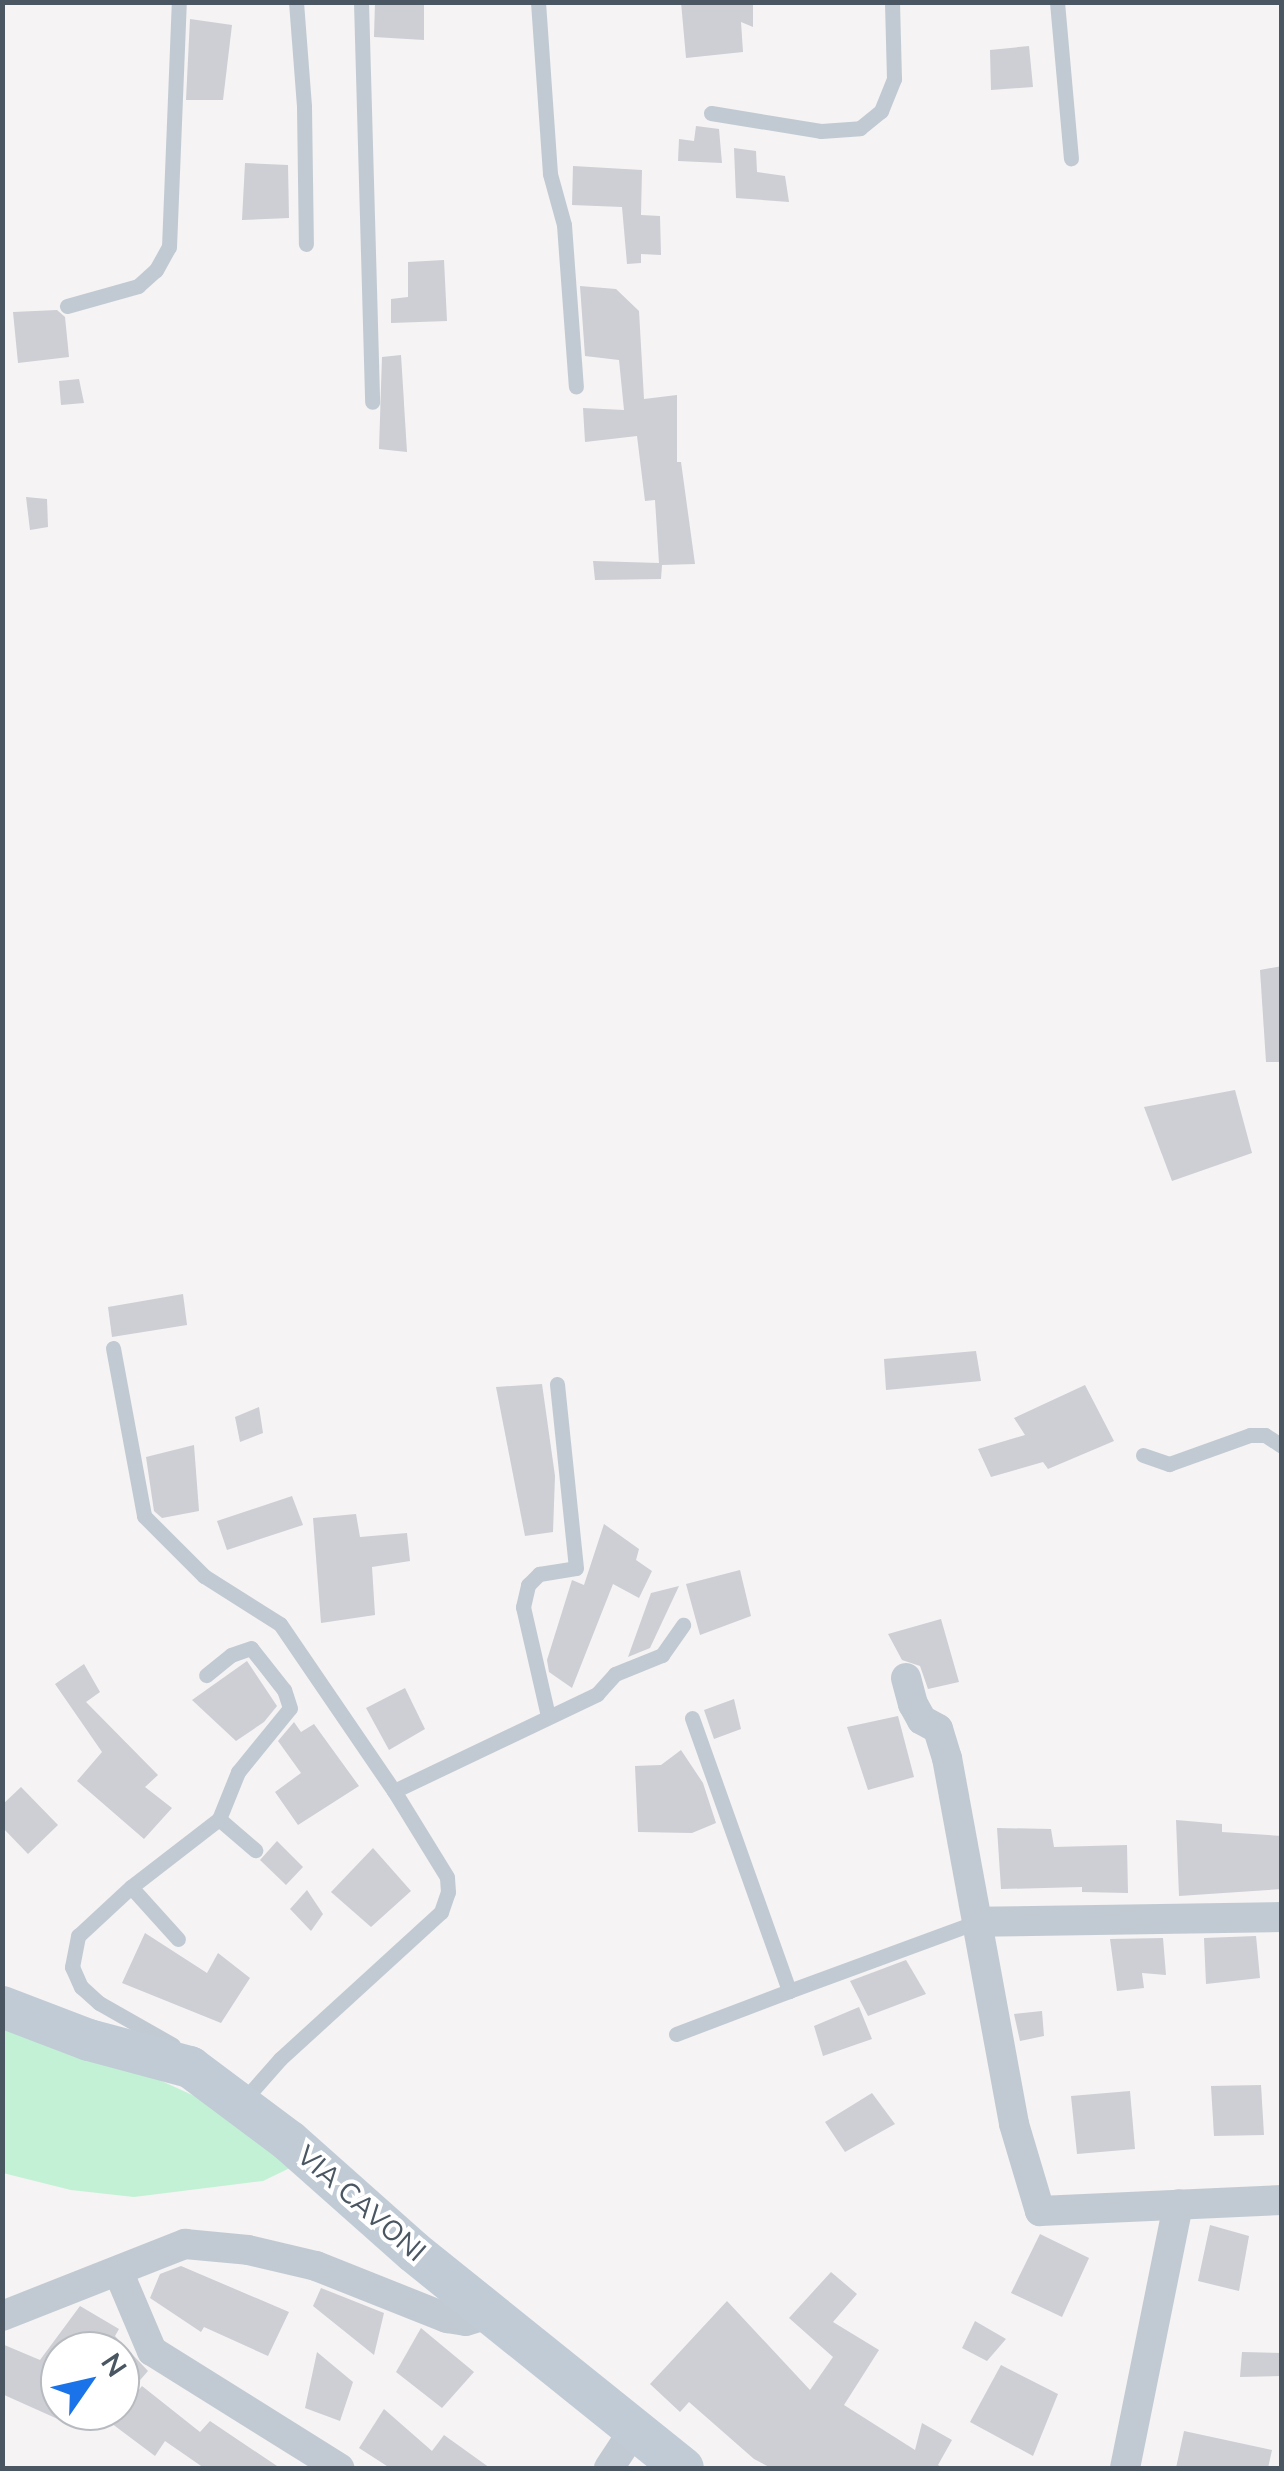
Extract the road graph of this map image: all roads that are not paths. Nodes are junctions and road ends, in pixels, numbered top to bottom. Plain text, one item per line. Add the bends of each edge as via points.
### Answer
1 (179, 2) edge
2 (296, 2) edge
3 (361, 2) edge
4 (538, 2) edge
5 (892, 2) edge
6 (1057, 2) edge
7 (712, 113) dead end
8 (1071, 158) dead end
9 (306, 244) dead end
10 (67, 306) dead end
11 (576, 387) dead end
12 (372, 402) dead end
13 (113, 1348) dead end
14 (558, 1384) dead end
15 (1282, 1446) edge
16 (1144, 1456) dead end
17 (683, 1625) dead end
18 (206, 1675) dead end
19 (906, 1678) dead end
20 (548, 1716) junction
21 (692, 1718) dead end
22 (394, 1791) junction
23 (219, 1819) junction
24 (254, 1850) dead end
25 (131, 1888) junction
26 (1282, 1918) edge
27 (977, 1922) junction
28 (178, 1939) dead end
29 (789, 1991) junction
30 (2, 2007) edge
31 (676, 2034) dead end
32 (234, 2100) junction
33 (1282, 2200) edge
34 (1178, 2204) junction
35 (118, 2271) junction
36 (490, 2314) junction
37 (2, 2316) edge
38 (634, 2430) junction
39 (339, 2468) edge
40 (609, 2468) edge
41 (683, 2468) edge
42 (1125, 2468) edge

1 - 10 lane via 169,247 138,286
2 - 9 lane
3 - 12 lane
4 - 11 lane
5 - 7 lane via 894,79 881,111 860,128 821,132
6 - 8 lane
13 - 22 lane via 144,1516 204,1576 280,1624
14 - 20 lane via 576,1568 539,1574 528,1585 523,1607
15 - 16 lane via 1250,1435 1170,1464
17 - 20 lane via 662,1655 615,1674 597,1694
18 - 23 lane via 251,1648 290,1708 238,1772
19 - 27 street via 912,1704 938,1730 947,1758
20 - 22 lane
21 - 29 lane
22 - 32 lane via 447,1877 440,1912
23 - 24 lane
23 - 25 lane
25 - 28 lane
25 - 32 lane via 78,1936 72,1967 81,1987 216,2072
26 - 27 street
27 - 29 lane
27 - 34 street via 1014,2124 1040,2210
29 - 31 lane
30 - 32 street, VIA CAVONI via 190,2067
32 - 36 street, VIA CAVONI
33 - 34 street
34 - 42 street
35 - 36 street via 164,2250 210,2244 316,2266 447,2318 466,2322
35 - 37 street
35 - 39 street via 152,2351
36 - 38 street, VIA CAVONI
38 - 40 street
38 - 41 street, VIA CAVONI

